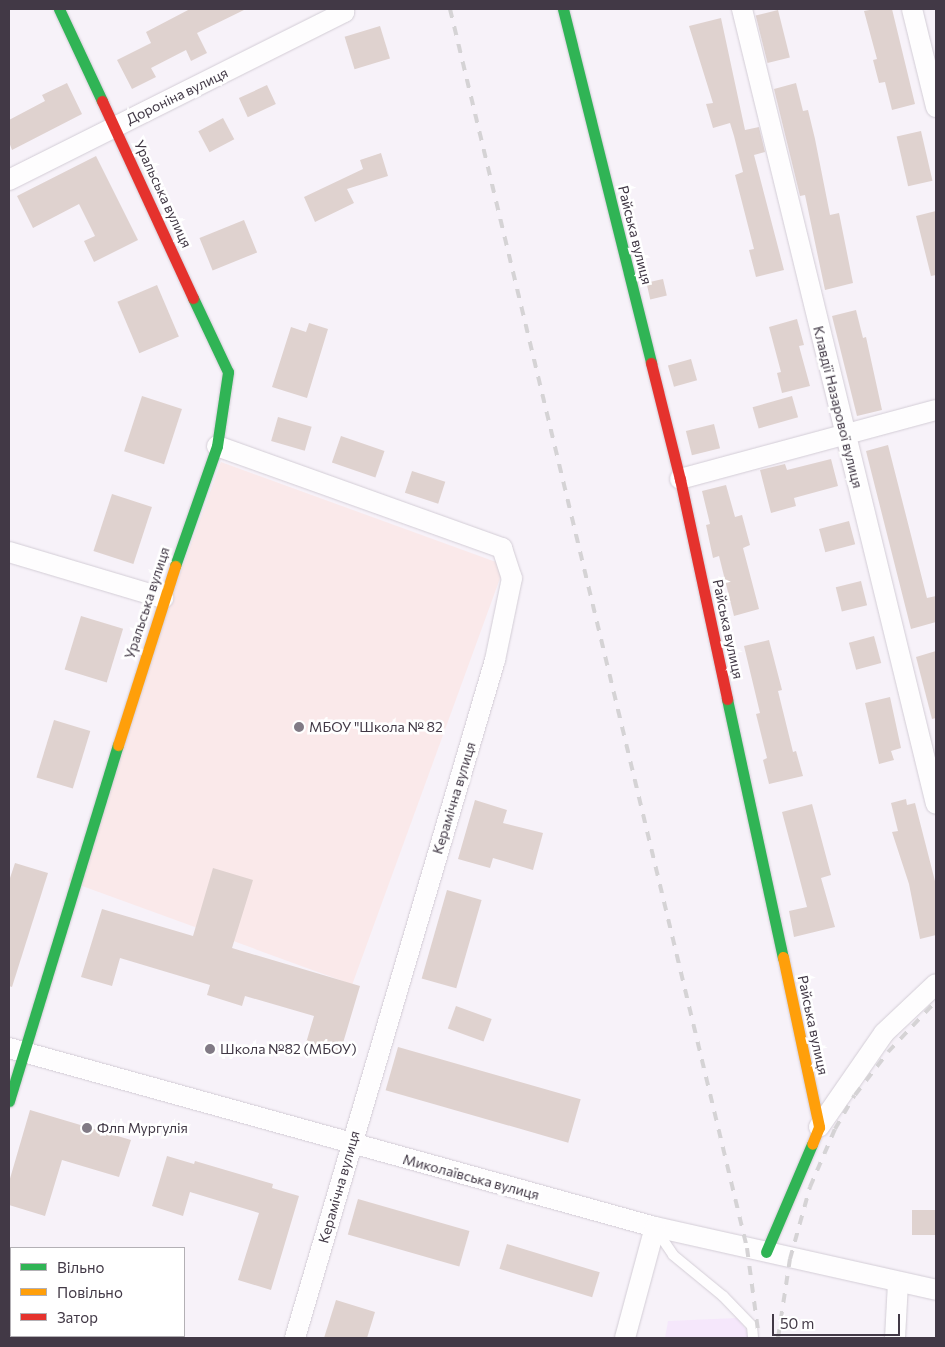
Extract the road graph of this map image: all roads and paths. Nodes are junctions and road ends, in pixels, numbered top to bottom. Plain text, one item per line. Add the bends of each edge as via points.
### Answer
1 (59, 9) edge
2 (563, 9) edge
3 (742, 9) edge
4 (912, 9) edge
5 (347, 10) edge
6 (936, 107) edge
7 (115, 127) junction
8 (9, 180) edge
9 (936, 410) edge
10 (845, 434) junction
11 (217, 446) junction
12 (680, 479) junction
13 (9, 552) edge
14 (164, 598) junction
15 (936, 804) edge
16 (936, 984) edge
17 (16, 1050) edge
18 (9, 1100) edge
19 (820, 1127) junction
20 (352, 1145) junction
21 (655, 1227) junction
22 (766, 1252) junction
23 (898, 1283) junction
24 (936, 1290) edge
25 (295, 1338) edge
26 (626, 1338) edge
27 (753, 1338) edge
28 (895, 1338) edge

1 - 7 street, Уральська вулиця
2 - 12 street, Райська вулиця
3 - 10 street, Клавдії Назарової вулиця
4 - 6 street
5 - 7 street, Дороніна вулиця
7 - 8 street, Дороніна вулиця
7 - 11 street, Уральська вулиця via 228,372
9 - 10 street
10 - 12 street
10 - 15 street, Клавдії Назарової вулиця
11 - 14 street, Уральська вулиця
11 - 20 street, Керамічна вулиця via 502,548 512,578 495,660
12 - 19 street, Райська вулиця
13 - 14 street
14 - 17 street, Уральська вулиця
16 - 19 street via 884,1033
17 - 18 street, Уральська вулиця
17 - 20 street, Миколаївська вулиця
19 - 22 street
20 - 21 street, Миколаївська вулиця
20 - 25 street, Керамічна вулиця
21 - 22 street, Миколаївська вулиця
21 - 26 street
21 - 27 lane via 673,1255 723,1296 752,1326
22 - 23 street, Миколаївська вулиця
23 - 24 street, Миколаївська вулиця
23 - 28 street

